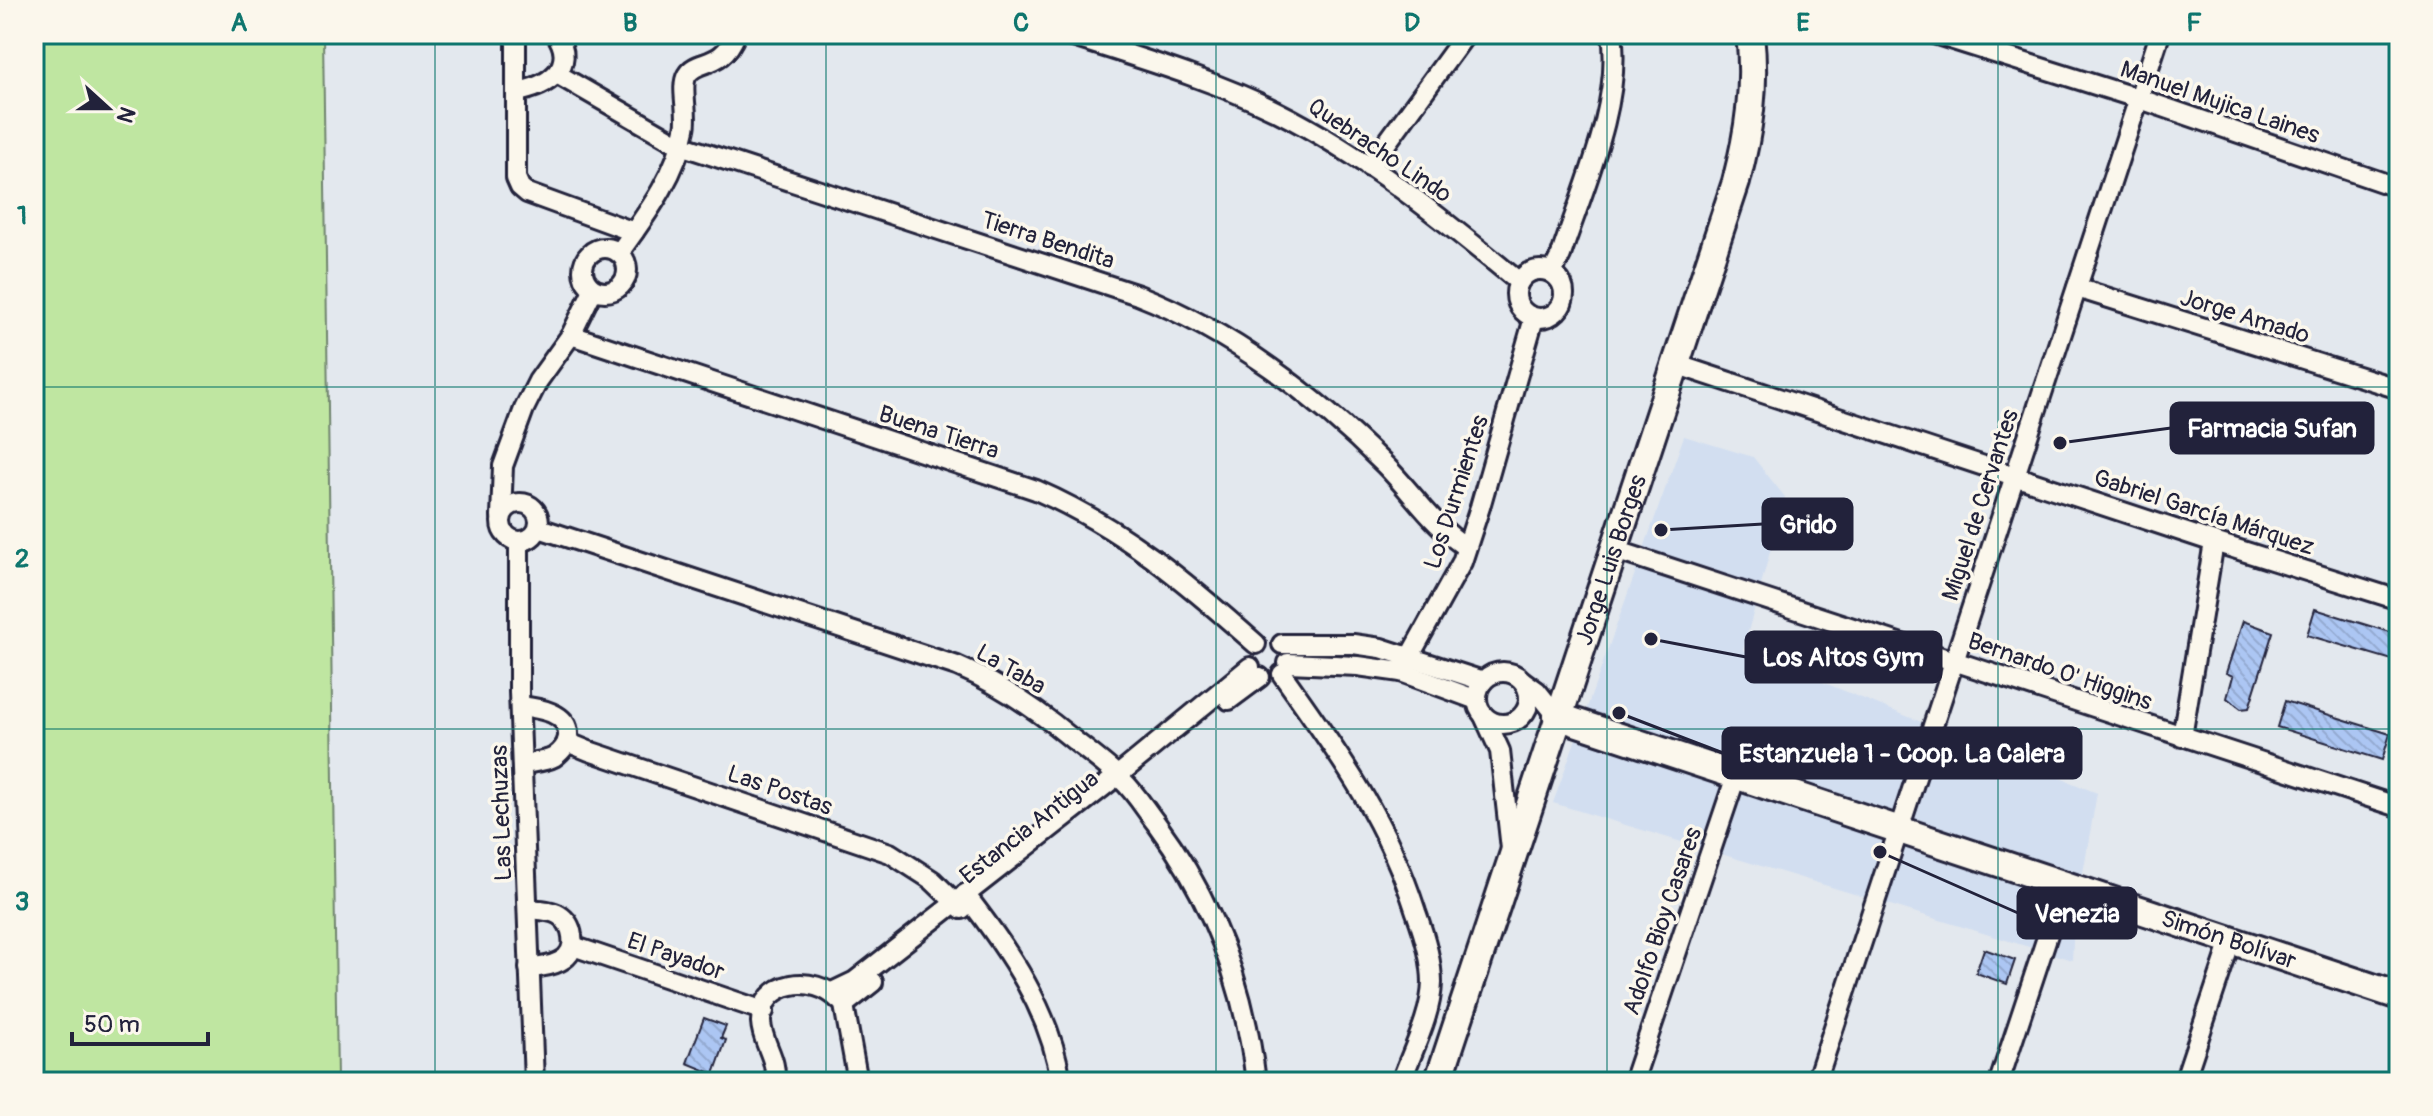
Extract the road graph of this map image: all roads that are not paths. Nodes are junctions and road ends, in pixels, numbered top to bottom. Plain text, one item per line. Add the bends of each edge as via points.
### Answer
1 (516, 34) edge
2 (556, 34) edge
3 (736, 34) edge
4 (1064, 34) edge
5 (1466, 34) edge
6 (1612, 34) edge
7 (1750, 34) edge
8 (1934, 34) edge
9 (2160, 34) edge
10 (557, 74) junction
11 (516, 92) junction
12 (2140, 99) junction
13 (680, 145) junction
14 (1369, 167) junction
15 (2399, 188) edge
16 (634, 232) junction
17 (619, 253) junction
18 (1552, 273) junction
19 (1519, 282) junction
20 (2077, 288) junction
21 (593, 290) junction
22 (1534, 318) junction
23 (571, 335) junction
24 (1675, 364) junction
25 (2399, 389) edge
26 (2016, 475) junction
27 (501, 480) junction
28 (524, 503) junction
29 (501, 516) junction
30 (539, 528) junction
31 (519, 542) junction
32 (2214, 542) junction
33 (1466, 547) junction
34 (1615, 550) junction
35 (2399, 600) edge
36 (1256, 644) junction
37 (1282, 644) junction
38 (1955, 660) junction
39 (1405, 664) junction
40 (1285, 669) junction
41 (1255, 672) junction
42 (1483, 681) junction
43 (1523, 681) junction
44 (1458, 682) junction
45 (520, 706) junction
46 (1480, 708) junction
47 (1525, 712) junction
48 (1557, 716) junction
49 (2182, 737) junction
50 (567, 742) junction
51 (523, 764) junction
52 (1736, 776) junction
53 (1121, 779) junction
54 (2399, 807) edge
55 (1899, 831) junction
56 (1512, 858) junction
57 (2064, 886) junction
58 (964, 902) junction
59 (529, 909) junction
60 (2231, 941) junction
61 (573, 946) junction
62 (529, 968) junction
63 (2399, 996) edge
64 (838, 998) junction
65 (764, 1011) junction
66 (534, 1082) edge
67 (774, 1082) edge
68 (858, 1082) edge
69 (1061, 1082) edge
70 (1256, 1082) edge
71 (1401, 1082) edge
72 (1438, 1082) edge
73 (1633, 1082) edge
74 (1816, 1082) edge
75 (1999, 1082) edge
76 (2184, 1082) edge

1 - 11 street
2 - 10 street via 563,48
3 - 13 street via 726,54 690,71 685,79 687,113
4 - 14 street, Quebracho Lindo via 1251,99
5 - 14 street
6 - 18 street via 1610,105
7 - 24 street, Jorge Luis Borges via 1754,85 1746,142
8 - 12 street, Manuel Mujica Laines
9 - 12 street, Miguel de Cervantes
10 - 11 street via 548,83
10 - 13 street, Tierra Bendita
11 - 16 street via 520,187
12 - 15 street, Manuel Mujica Laines
12 - 20 street, Miguel de Cervantes
13 - 16 street via 668,178
13 - 33 street, Tierra Bendita via 1138,295 1186,316 1309,398 1356,437 1449,537
14 - 19 street, Quebracho Lindo
16 - 17 street
17 - 21 street via 627,273 620,286 607,293
17 - 21 street via 605,248 586,257 584,278
18 - 19 street via 1530,272
18 - 22 street via 1562,284 1561,306 1549,316
19 - 22 street via 1517,304
20 - 25 street, Jorge Amado
20 - 26 street, Miguel de Cervantes
21 - 23 street
22 - 33 street, Los Durmientes
23 - 27 street via 524,409
23 - 36 street, Buena Tierra via 1067,503 1186,581
24 - 26 street, Gabriel García Márquez
24 - 34 street, Jorge Luis Borges
26 - 32 street, Gabriel García Márquez
26 - 38 street, Miguel de Cervantes
27 - 28 street
27 - 29 street
28 - 29 street via 508,507
28 - 30 street via 538,515
29 - 31 street via 504,533
30 - 31 street
30 - 53 street, La Taba via 976,674 1037,710
31 - 45 street, Las Lechuzas
32 - 35 street, Gabriel García Márquez
32 - 49 street
33 - 39 street, Los Durmientes
34 - 38 street, Bernardo O' Higgins
34 - 48 street, Jorge Luis Borges
36 - 37 street via 1266,639
36 - 41 street via 1250,654
37 - 39 street via 1353,644
37 - 40 street via 1288,653
38 - 49 street, Bernardo O' Higgins
38 - 55 street, Miguel de Cervantes
39 - 40 street
39 - 44 street
40 - 41 street via 1271,679
40 - 71 street via 1368,799 1402,869 1425,940 1432,983 1429,1001
41 - 53 street, Estancia Antigua
42 - 43 street via 1508,672
42 - 44 street
42 - 46 street
43 - 47 street via 1529,697
43 - 48 street, Simón Bolívar
44 - 46 street
45 - 50 street via 559,716
45 - 51 street, Las Lechuzas
46 - 47 street via 1497,724
46 - 56 street via 1500,751
47 - 48 street, Simón Bolívar
48 - 52 street, Simón Bolívar
48 - 56 street, Jorge Luis Borges
49 - 54 street, Bernardo O' Higgins
50 - 51 street via 553,757
50 - 58 street, Las Postas via 890,853
51 - 59 street, Las Lechuzas
52 - 55 street, Simón Bolívar
52 - 73 street, Adolfo Bioy Casares
53 - 58 street, Estancia Antigua
53 - 70 street, La Taba via 1178,854 1221,936 1251,1036
55 - 57 street, Simón Bolívar
55 - 74 street, Miguel de Cervantes
56 - 72 street, Jorge Luis Borges
57 - 60 street, Simón Bolívar
57 - 75 street
58 - 64 street, Estancia Antigua
58 - 69 street, Las Postas via 1010,956 1033,997
59 - 61 street via 558,914 572,932
59 - 62 street, Las Lechuzas
60 - 63 street, Simón Bolívar
60 - 76 street
61 - 62 street via 557,964
61 - 65 street, El Payador
62 - 66 street, Las Lechuzas
64 - 65 street via 817,986 789,984 772,995
64 - 68 street
65 - 67 street via 764,1036 777,1068

